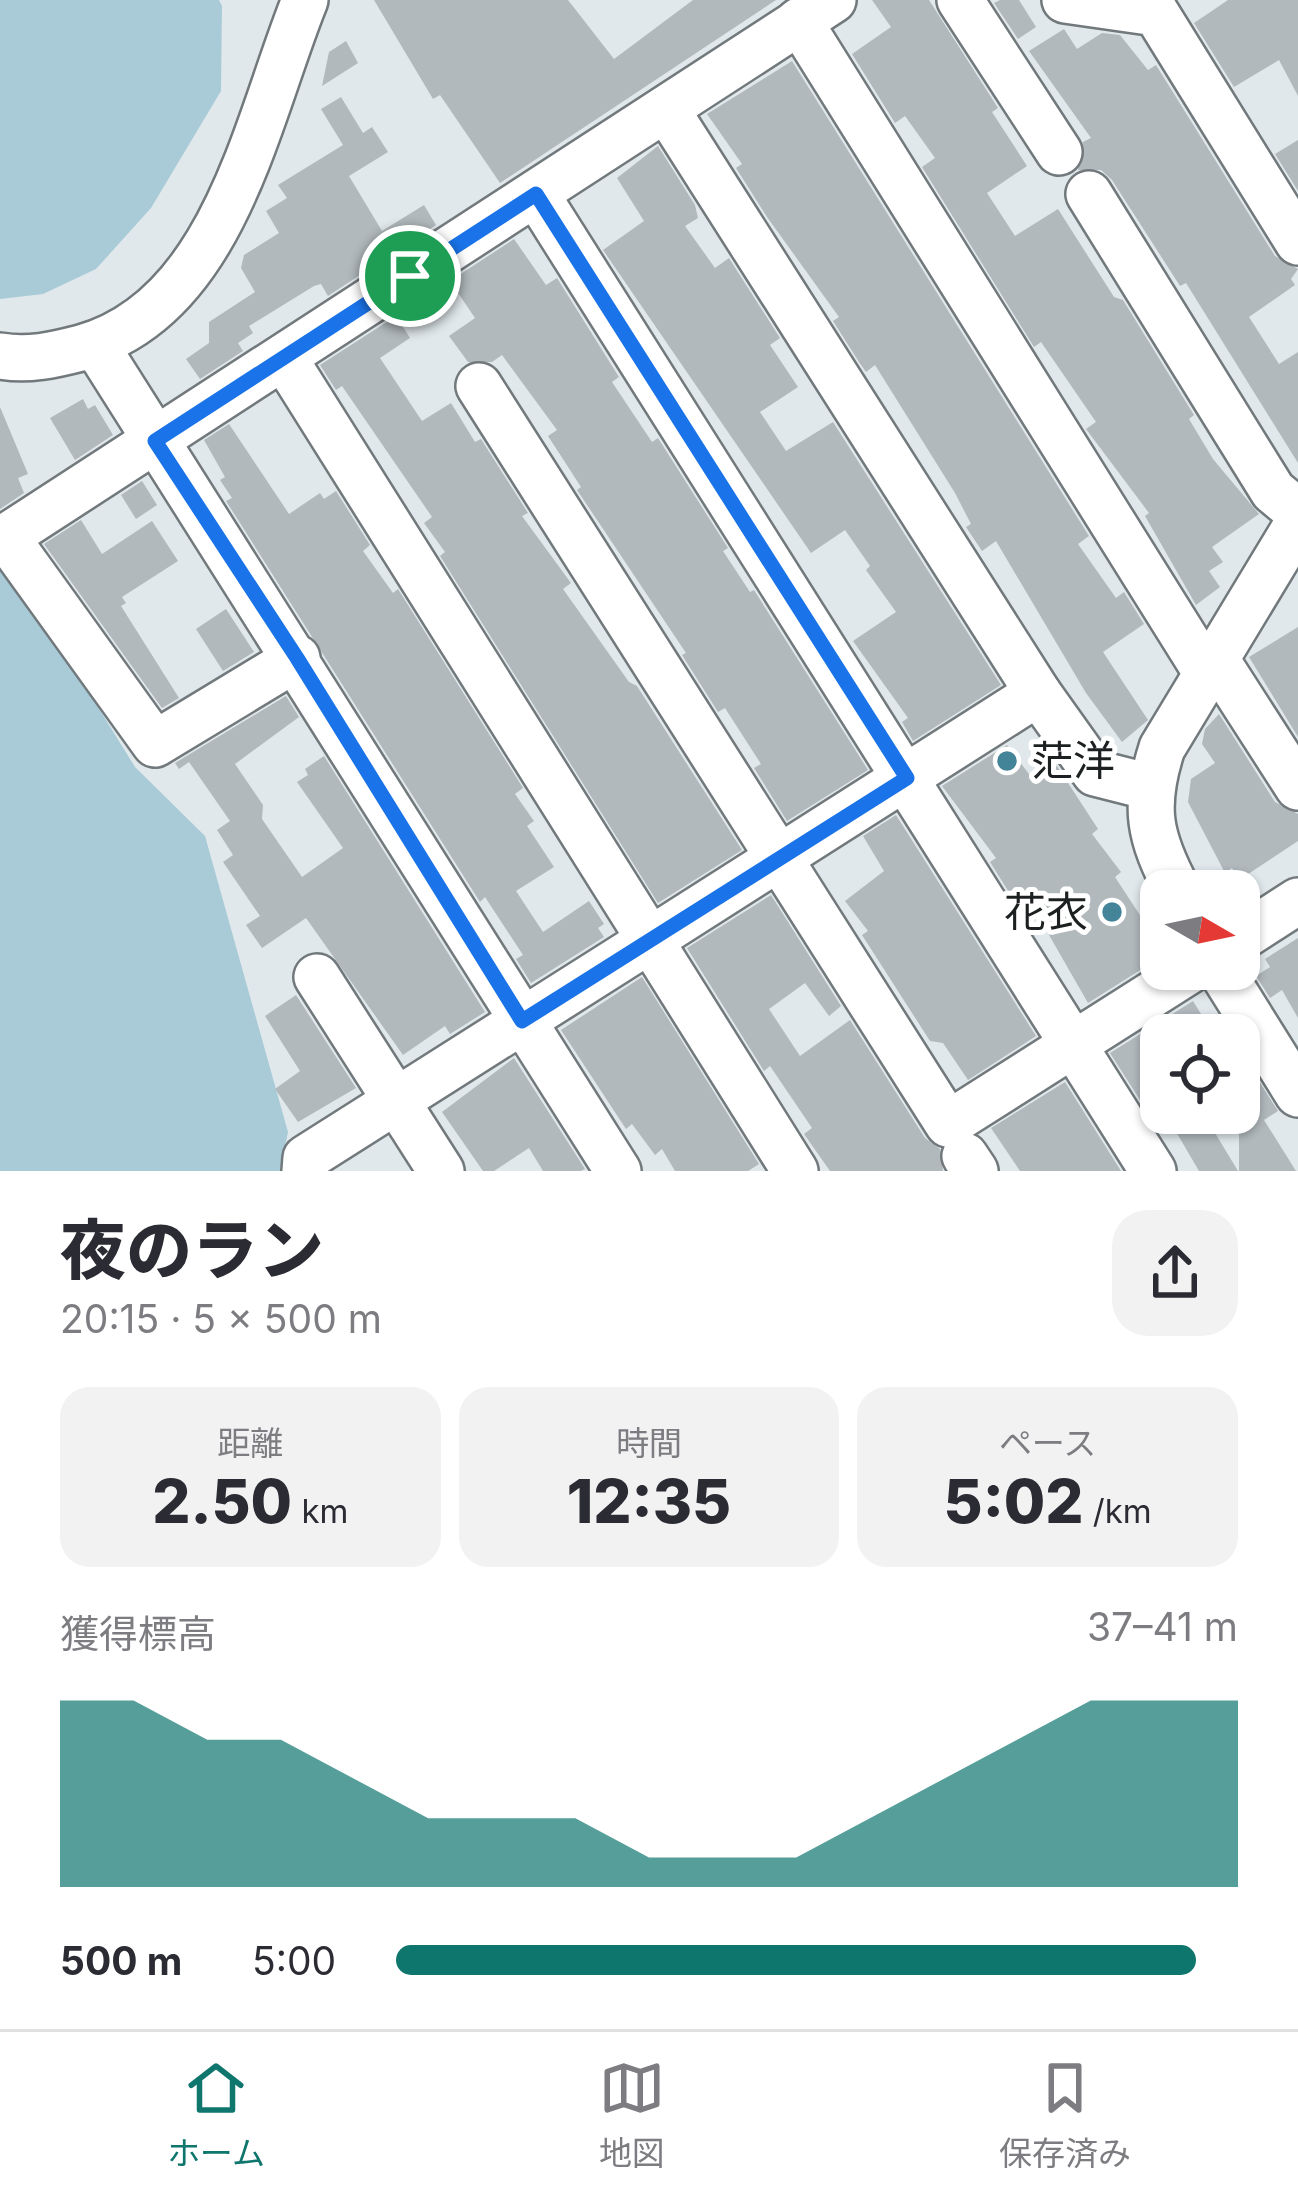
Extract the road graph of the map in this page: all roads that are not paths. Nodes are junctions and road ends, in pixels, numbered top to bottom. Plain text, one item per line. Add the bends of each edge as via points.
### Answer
1 (305, 0) edge
2 (960, 0) edge
3 (1066, 0) edge
4 (816, 11) edge
5 (666, 109) junction
6 (1059, 152) dead end
7 (536, 194) junction
8 (1089, 194) dead end
9 (1298, 242) edge
10 (95, 344) junction
11 (0, 356) edge
12 (284, 358) junction
13 (479, 386) dead end
14 (155, 441) junction
15 (1298, 512) edge
16 (1298, 523) edge
17 (297, 658) junction
18 (1210, 665) junction
19 (1038, 693) junction
20 (907, 778) junction
21 (1150, 787) junction
22 (1298, 787) edge
23 (776, 860) junction
24 (1170, 870) edge
25 (1298, 901) edge
26 (1260, 925) edge
27 (650, 940) junction
28 (317, 977) dead end
29 (1158, 990) edge
30 (1233, 990) edge
31 (522, 1021) junction
32 (1073, 1042) junction
33 (1298, 1094) edge
34 (396, 1099) junction
35 (305, 1171) edge
36 (441, 1171) edge
37 (618, 1171) edge
38 (795, 1171) edge
39 (1153, 1171) edge

1 - 10 street via 263,127 201,251 177,290 144,320
2 - 6 street
3 - 9 street via 1156,14
4 - 5 street
4 - 18 street
5 - 7 street
5 - 19 street
7 - 12 street
7 - 20 street
8 - 15 street via 1273,491
10 - 11 street
10 - 14 street
12 - 14 street
12 - 27 street
13 - 23 street
14 - 17 street
14 - 17 street via 6,537 155,744
16 - 18 street
17 - 31 street
18 - 21 street via 1162,748
18 - 22 street
19 - 20 street
19 - 21 street via 1095,772
20 - 23 street
20 - 32 street
21 - 24 street via 1149,817
23 - 27 street
23 - 32 street via 948,1124
25 - 26 street
27 - 31 street
27 - 38 street
28 - 34 street
29 - 32 street
30 - 33 street
31 - 34 street
31 - 37 street
32 - 39 street
34 - 35 street via 306,1158
34 - 36 street

